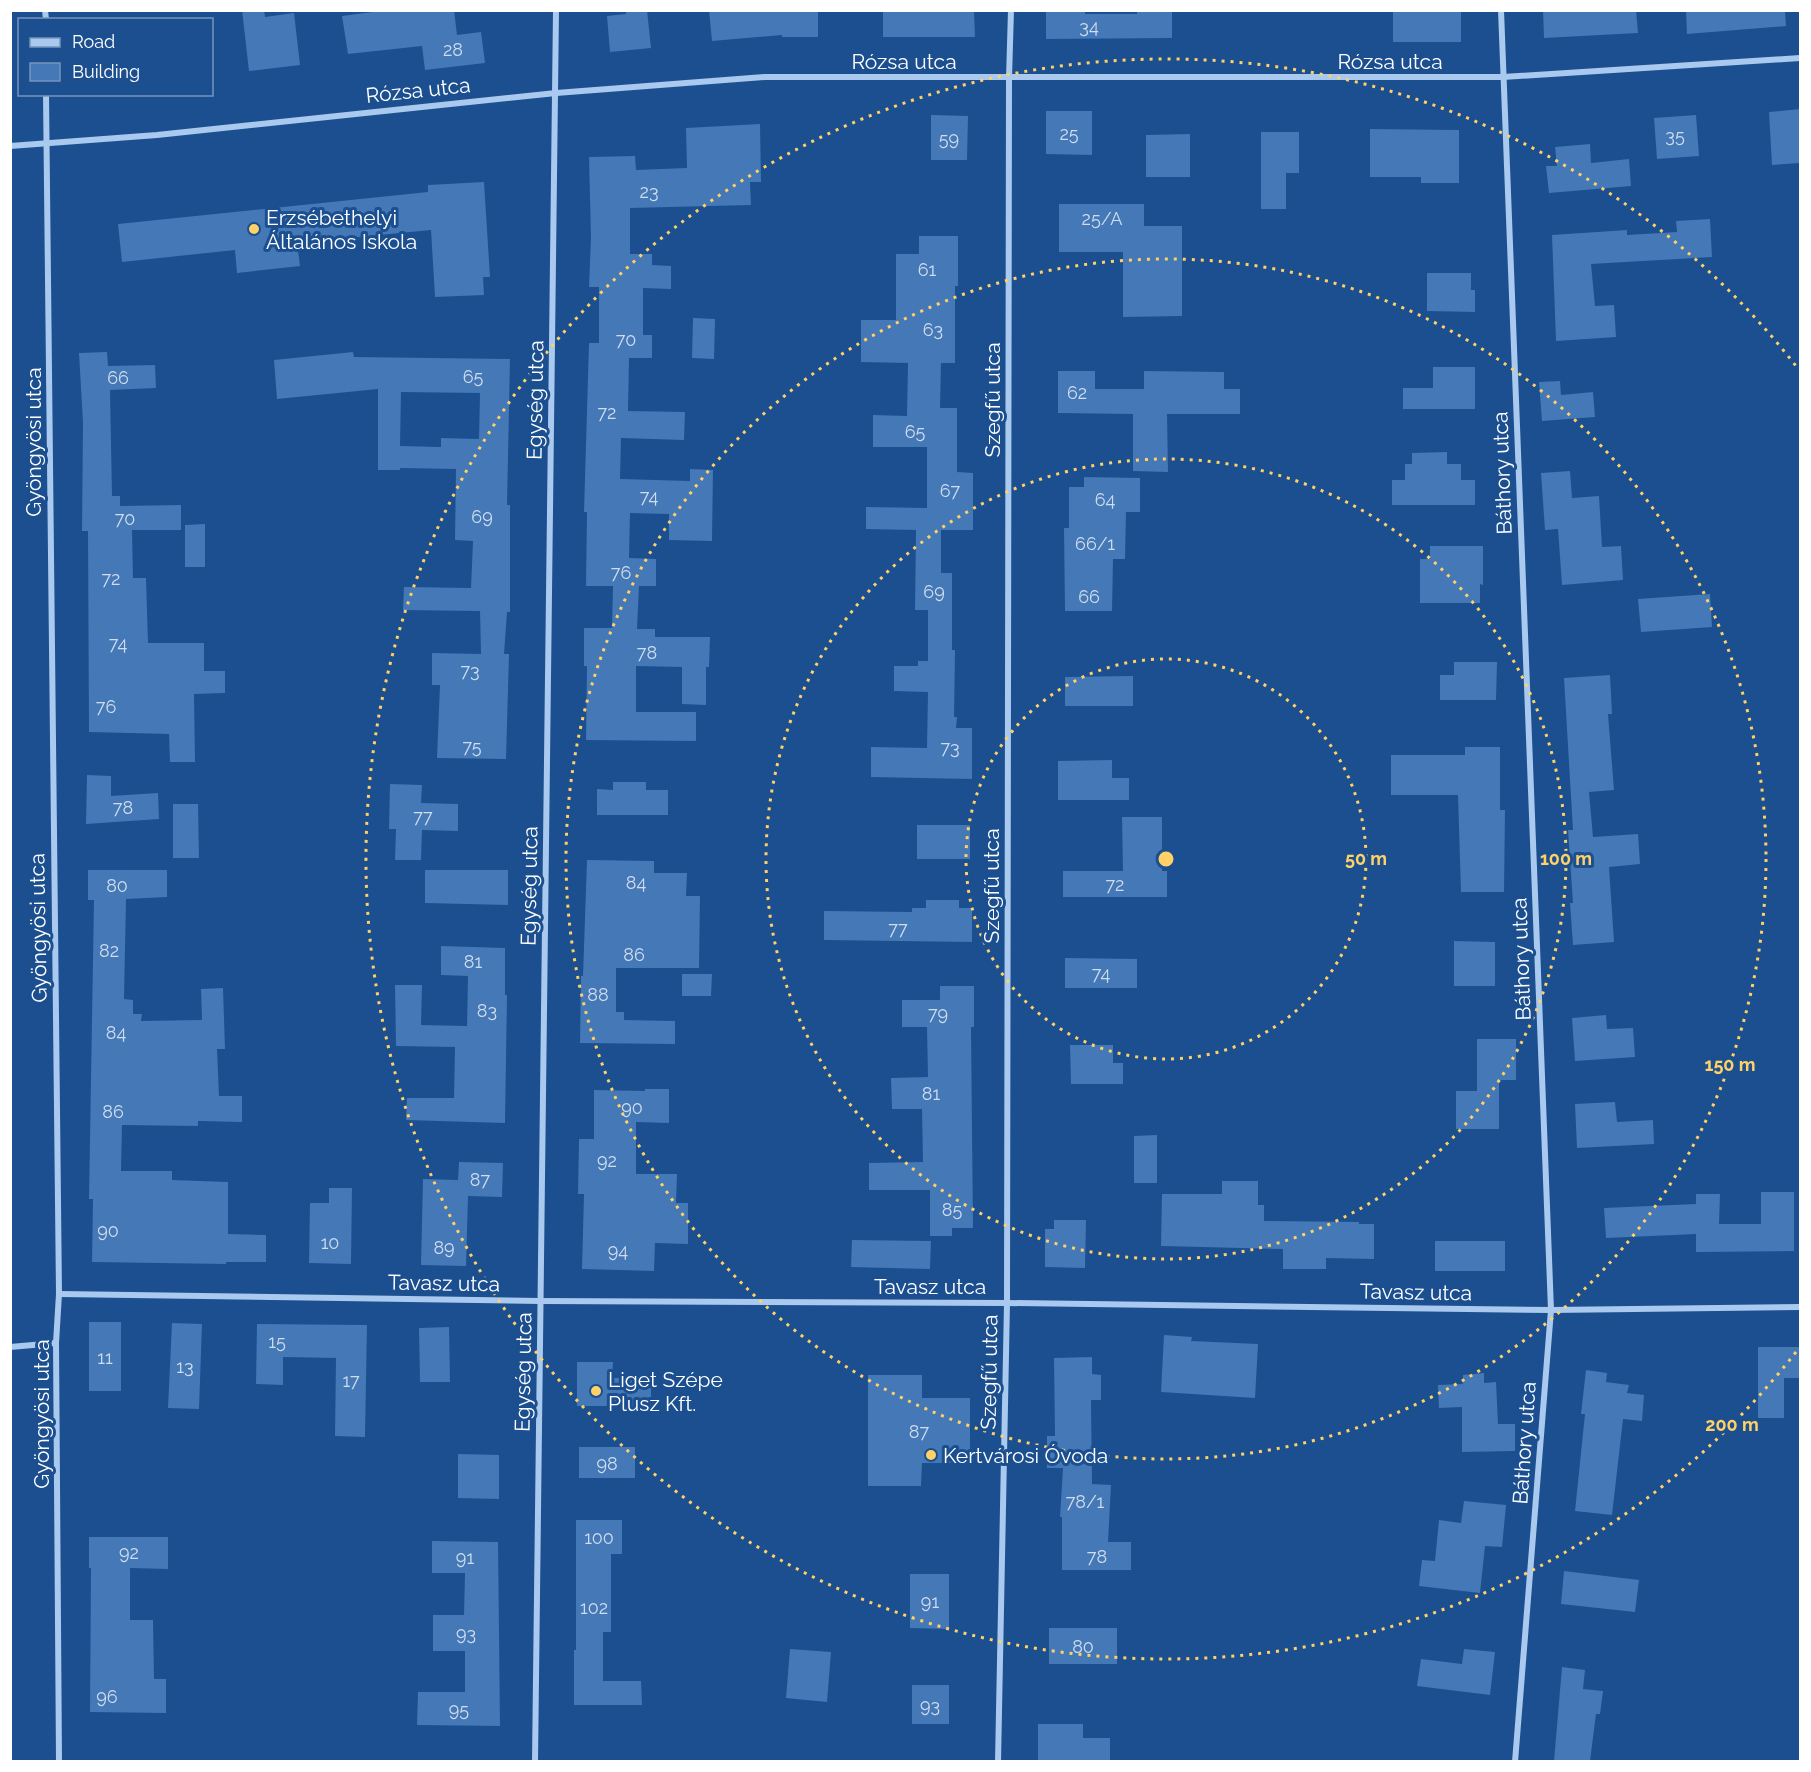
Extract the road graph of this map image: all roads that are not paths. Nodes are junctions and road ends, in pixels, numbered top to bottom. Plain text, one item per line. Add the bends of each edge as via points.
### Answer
1 (556, 10) edge
2 (1011, 10) edge
3 (1501, 10) edge
4 (1800, 58) edge
5 (1503, 77) junction
6 (1009, 78) junction
7 (556, 93) junction
8 (46, 96) edge
9 (47, 144) junction
10 (10, 146) edge
11 (59, 1294) junction
12 (540, 1301) junction
13 (1007, 1303) junction
14 (1800, 1306) edge
15 (1551, 1310) junction
16 (56, 1343) junction
17 (10, 1347) edge
18 (58, 1761) edge
19 (535, 1761) edge
20 (998, 1761) edge
21 (1515, 1761) edge

1 - 7 street, Egység utca
2 - 6 street, Szegfű utca
3 - 5 street, Báthory utca
4 - 5 street, Rózsa utca
5 - 6 street, Rózsa utca
5 - 15 street, Báthory utca
6 - 7 street, Rózsa utca via 765,77
6 - 13 street, Szegfű utca
7 - 9 street, Rózsa utca
7 - 12 street, Egység utca
8 - 9 street, Gyöngyösi utca
9 - 10 street, Rózsa utca
9 - 11 street, Gyöngyösi utca
11 - 12 street, Tavasz utca
11 - 16 street, Gyöngyösi utca
12 - 13 street, Tavasz utca
12 - 19 street, Egység utca
13 - 15 street, Tavasz utca
13 - 20 street, Szegfű utca
14 - 15 street, Tavasz utca
15 - 21 street, Báthory utca
16 - 17 street
16 - 18 street, Gyöngyösi utca

